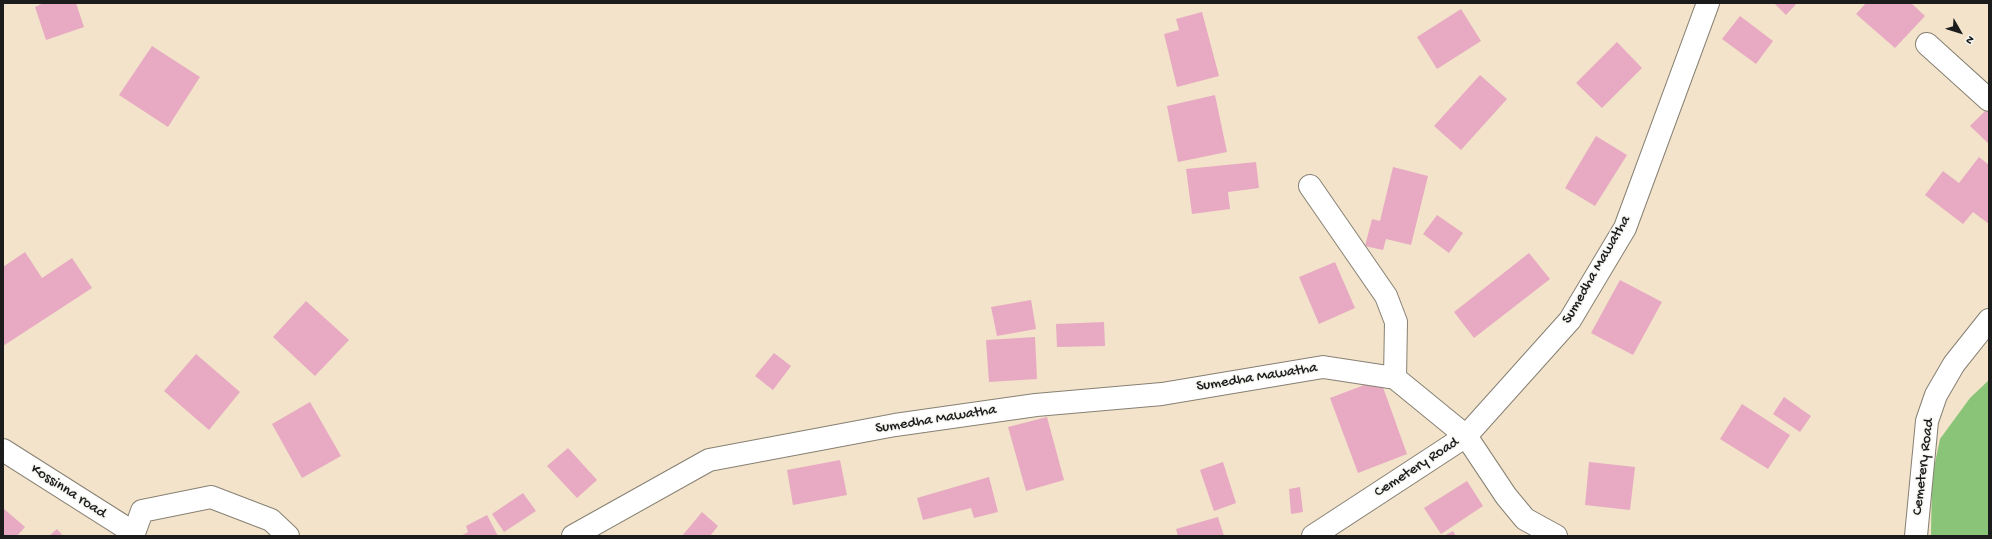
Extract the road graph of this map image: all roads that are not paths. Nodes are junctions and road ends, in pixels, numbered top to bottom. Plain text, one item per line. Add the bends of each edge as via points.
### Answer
1 (1708, 3) edge
2 (1927, 44) dead end
3 (1989, 100) edge
4 (1310, 186) dead end
5 (1989, 320) edge
6 (1395, 378) junction
7 (1466, 436) junction
8 (3, 450) edge
9 (133, 535) edge
10 (288, 536) edge
11 (573, 536) edge
12 (1313, 536) edge
13 (1556, 536) edge
14 (1916, 536) edge

1 - 7 street, Sumedha Mawatha via 1625,228 1570,320
2 - 3 street
4 - 6 street via 1386,296 1396,322
5 - 14 street, Cemetery Road via 1954,364 1936,395 1927,421
6 - 7 street, Sumedha Mawatha
6 - 11 street, Sumedha Mawatha via 1323,366 1162,394 1036,405 902,424 709,460
7 - 12 street, Cemetery Road
7 - 13 street, Cemetery Road via 1506,496 1525,519
8 - 9 street, Kossinna road
9 - 10 street via 142,511 211,497 271,520

